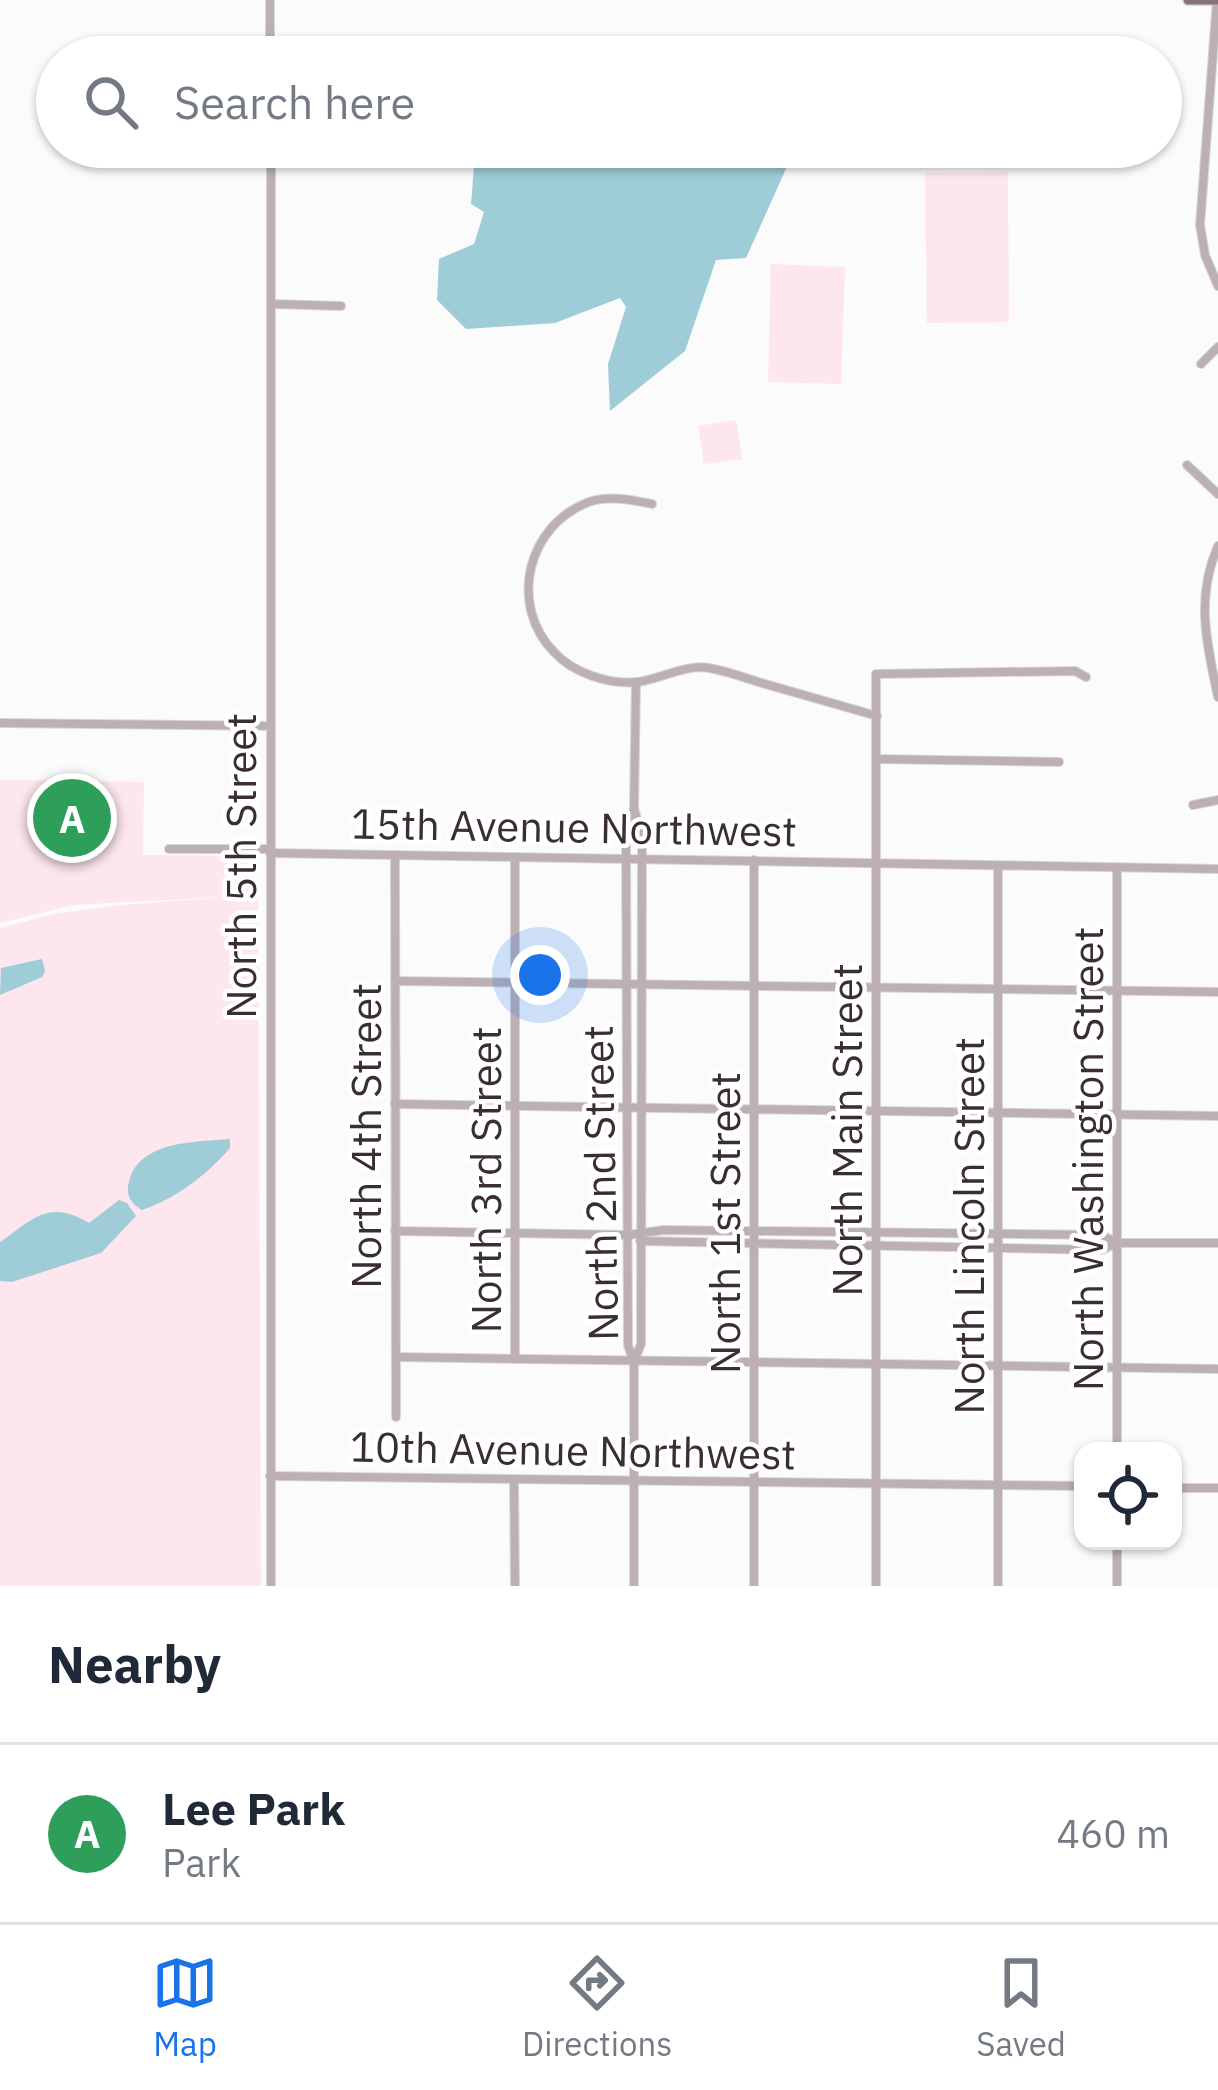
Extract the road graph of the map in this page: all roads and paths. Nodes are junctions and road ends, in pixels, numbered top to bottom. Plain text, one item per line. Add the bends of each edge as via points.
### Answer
1 (269, 0) edge
2 (1188, 0) edge
3 (1217, 0) edge
4 (270, 36) edge
5 (271, 168) edge
6 (1218, 286) edge
7 (271, 304) junction
8 (341, 306) dead end
9 (1218, 347) edge
10 (1201, 364) dead end
11 (1187, 464) dead end
12 (1218, 494) edge
13 (652, 504) dead end
14 (1218, 546) edge
15 (1086, 677) dead end
16 (636, 682) junction
17 (1218, 697) edge
18 (877, 716) junction
19 (0, 723) edge
20 (271, 726) junction
21 (876, 759) junction
22 (1059, 762) dead end
23 (1218, 800) edge
24 (1193, 805) dead end
25 (634, 808) junction
26 (169, 849) dead end
27 (270, 850) junction
28 (395, 855) junction
29 (515, 857) junction
30 (628, 859) junction
31 (641, 859) junction
32 (754, 860) junction
33 (876, 863) junction
34 (998, 867) junction
35 (1118, 868) junction
36 (1218, 869) edge
37 (395, 981) junction
38 (514, 982) junction
39 (627, 984) junction
40 (641, 984) junction
41 (754, 986) junction
42 (876, 988) junction
43 (998, 989) junction
44 (1117, 990) junction
45 (1218, 992) edge
46 (394, 1104) junction
47 (515, 1106) junction
48 (627, 1107) junction
49 (641, 1107) junction
50 (754, 1109) junction
51 (876, 1112) junction
52 (998, 1112) junction
53 (1118, 1115) junction
54 (1218, 1116) edge
55 (754, 1230) junction
56 (395, 1231) junction
57 (876, 1233) junction
58 (514, 1234) junction
59 (998, 1234) junction
60 (628, 1235) junction
61 (641, 1237) junction
62 (1118, 1243) junction
63 (1218, 1244) edge
64 (754, 1245) junction
65 (876, 1246) junction
66 (998, 1248) junction
67 (396, 1357) junction
68 (515, 1359) junction
69 (634, 1361) junction
70 (754, 1363) junction
71 (876, 1364) junction
72 (998, 1366) junction
73 (1117, 1368) junction
74 (1218, 1369) edge
75 (396, 1418) dead end
76 (1117, 1442) edge
77 (270, 1476) junction
78 (514, 1480) junction
79 (634, 1480) junction
80 (754, 1481) junction
81 (876, 1483) junction
82 (998, 1485) junction
83 (1074, 1486) edge
84 (1182, 1488) edge
85 (1218, 1489) edge
86 (1117, 1550) edge
87 (271, 1586) edge
88 (515, 1586) edge
89 (634, 1586) edge
90 (754, 1586) edge
91 (876, 1586) edge
92 (998, 1586) edge
93 (1117, 1586) edge

1 - 4 street
2 - 3 main road
3 - 6 street via 1200,225
5 - 7 street, North 5th Street
7 - 8 street
7 - 20 street, North 5th Street
9 - 10 street
11 - 12 street
13 - 16 street via 603,499 568,513 540,546 526,591 534,626 553,652 589,674
14 - 17 street via 1202,612
15 - 18 street, North Main Street via 876,674
16 - 18 street via 706,667
16 - 25 street
18 - 21 street, North Main Street
19 - 20 street
20 - 27 street, North 5th Street
21 - 22 street
21 - 33 street, North Main Street
23 - 24 street
25 - 30 street, North 2nd Street
25 - 31 street, North 2nd Street
26 - 27 street, 15th Avenue Northwest
27 - 28 street, 15th Avenue Northwest
27 - 77 street, North 5th Street
28 - 29 street, 15th Avenue Northwest
28 - 37 street, North 4th Street
29 - 30 street, 15th Avenue Northwest
29 - 38 street, North 3rd Street
30 - 31 street, 15th Avenue Northwest
30 - 39 street, North 2nd Street
31 - 32 street, 15th Avenue Northwest
31 - 40 street, North 2nd Street
32 - 33 street, 15th Avenue Northwest
32 - 41 street, North 1st Street
33 - 34 street, 15th Avenue Northwest
33 - 42 street, North Main Street
34 - 35 street, 15th Avenue Northwest
34 - 43 street, North Lincoln Street
35 - 36 street, 15th Avenue Northwest
35 - 44 street, North Washington Street
37 - 38 street
37 - 46 street, North 4th Street
38 - 39 street
38 - 47 street, North 3rd Street
39 - 40 street
39 - 48 street, North 2nd Street
40 - 41 street
40 - 49 street, North 2nd Street
41 - 42 street
41 - 50 street, North 1st Street
42 - 43 street
42 - 51 street, North Main Street
43 - 44 street
43 - 52 street, North Lincoln Street
44 - 45 street
44 - 53 street, North Washington Street
46 - 47 street
46 - 56 street, North 4th Street
47 - 48 street
47 - 58 street, North 3rd Street
48 - 49 street
48 - 60 street, North 2nd Street
49 - 50 street
49 - 61 street, North 2nd Street
50 - 51 street
50 - 55 street, North 1st Street
51 - 52 street
51 - 57 street, North Main Street
52 - 53 street
52 - 59 street, North Lincoln Street
53 - 54 street
53 - 62 street, North Washington Street
55 - 57 street
55 - 61 street
55 - 64 street, North 1st Street
56 - 58 street
56 - 67 street, North 4th Street
57 - 59 street
57 - 65 street, North Main Street
58 - 60 street
58 - 68 street, North 3rd Street
59 - 62 street via 1102,1235
59 - 66 street, North Lincoln Street
60 - 61 street
60 - 69 street, North 2nd Street
61 - 64 street
61 - 69 street, North 2nd Street via 641,1344
62 - 63 street
62 - 66 street via 1102,1250
62 - 73 street, North Washington Street
64 - 65 street
64 - 70 street, North 1st Street
65 - 66 street
65 - 71 street, North Main Street
66 - 72 street, North Lincoln Street
67 - 68 street
67 - 75 street, North 4th Street
68 - 69 street
69 - 70 street
69 - 79 street, North 2nd Street
70 - 71 street
70 - 80 street, North 1st Street
71 - 72 street
71 - 81 street, North Main Street
72 - 73 street
72 - 82 street, North Lincoln Street
73 - 74 street
73 - 76 street, North Washington Street
77 - 78 street, 10th Avenue Northwest
77 - 87 street, North 5th Street
78 - 79 street, 10th Avenue Northwest
78 - 88 street
79 - 80 street, 10th Avenue Northwest
79 - 89 street, North 2nd Street
80 - 81 street, 10th Avenue Northwest
80 - 90 street, North 1st Street
81 - 82 street, 10th Avenue Northwest
81 - 91 street, North Main Street
82 - 83 street, 10th Avenue Northwest
82 - 92 street, North Lincoln Street
84 - 85 street
86 - 93 street

